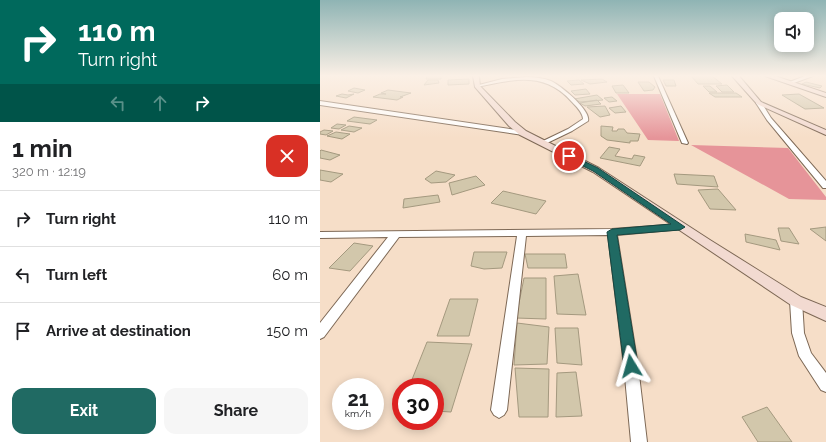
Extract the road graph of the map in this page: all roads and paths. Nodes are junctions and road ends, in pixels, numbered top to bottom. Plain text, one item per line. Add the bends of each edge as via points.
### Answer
1 (489, 97) edge
2 (571, 97) edge
3 (665, 97) edge
4 (753, 97) edge
5 (320, 103) edge
6 (759, 103) junction
7 (523, 133) junction
8 (826, 133) edge
9 (543, 143) junction
10 (686, 143) dead end
11 (826, 186) edge
12 (680, 227) junction
13 (612, 232) junction
14 (396, 234) junction
15 (522, 234) junction
16 (320, 235) edge
17 (796, 301) junction
18 (826, 314) edge
19 (320, 333) edge
20 (826, 385) edge
21 (499, 410) dead end
22 (639, 442) edge

1 - 7 street
2 - 9 street via 586,116 586,120
3 - 10 street
4 - 6 street
5 - 7 street
6 - 8 street
6 - 11 street via 769,119
7 - 9 street
9 - 12 street via 596,170
12 - 13 street
12 - 17 street
13 - 15 street
13 - 22 street
14 - 15 street
14 - 16 street
14 - 19 street
15 - 21 street
17 - 18 street
17 - 20 street via 798,334 806,356

